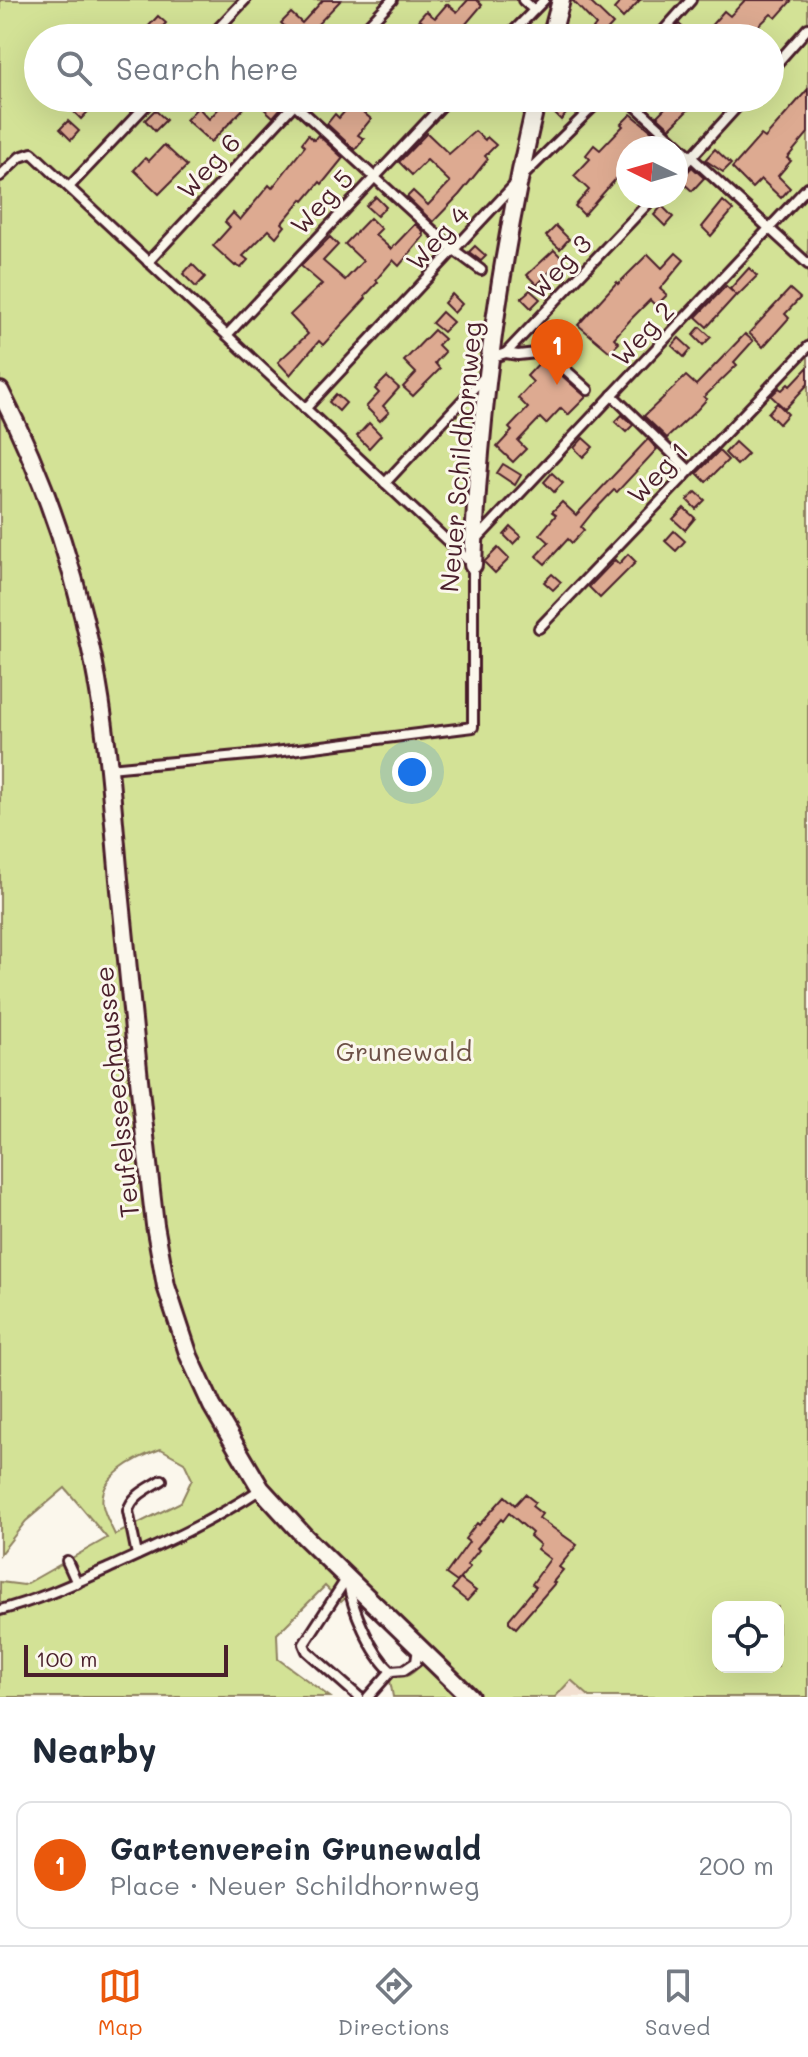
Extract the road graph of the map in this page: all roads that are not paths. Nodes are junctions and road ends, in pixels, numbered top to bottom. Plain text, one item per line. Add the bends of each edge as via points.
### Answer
1 (245, 0) edge
2 (392, 0) edge
3 (523, 0) edge
4 (544, 0) edge
5 (561, 0) edge
6 (691, 0) edge
7 (534, 10) junction
8 (226, 24) edge
9 (369, 24) edge
10 (520, 24) edge
11 (557, 24) edge
12 (670, 24) edge
13 (808, 28) edge
14 (784, 55) edge
15 (140, 112) edge
16 (283, 112) edge
17 (306, 112) edge
18 (436, 112) edge
19 (534, 112) edge
20 (588, 112) edge
21 (642, 112) edge
22 (732, 112) edge
23 (692, 157) junction
24 (688, 161) edge
25 (0, 176) edge
26 (373, 177) junction
27 (519, 180) junction
28 (69, 187) junction
29 (808, 187) edge
30 (643, 208) edge
31 (769, 229) junction
32 (454, 250) junction
33 (148, 262) junction
34 (808, 264) edge
35 (481, 270) dead end
36 (227, 335) junction
37 (808, 347) edge
38 (494, 362) junction
39 (588, 390) dead end
40 (0, 391) edge
41 (612, 395) junction
42 (305, 409) junction
43 (689, 470) junction
44 (385, 483) junction
45 (474, 542) junction
46 (473, 565) junction
47 (539, 628) dead end
48 (108, 768) junction
49 (162, 1480) dead end
50 (261, 1489) junction
51 (137, 1555) junction
52 (67, 1561) dead end
53 (347, 1577) junction
54 (77, 1583) junction
55 (0, 1610) edge
56 (418, 1647) junction
57 (391, 1671) junction
58 (359, 1697) edge
59 (368, 1697) edge
60 (470, 1697) edge

1 - 8 lane
2 - 9 lane
3 - 7 lane
4 - 7 lane
5 - 11 street
6 - 12 lane
7 - 10 lane
13 - 14 lane
15 - 28 lane
16 - 33 lane, Weg 6
17 - 26 lane
18 - 26 lane, Weg 5
19 - 27 street, Neuer Schildhornweg
20 - 27 lane, Weg 4
21 - 23 lane
22 - 23 lane
23 - 24 lane
23 - 31 lane
25 - 28 lane via 32,153
26 - 32 lane
26 - 36 lane, Weg 5
27 - 32 lane, Weg 4
27 - 38 street, Neuer Schildhornweg
28 - 33 lane
29 - 31 lane, Weg 2
30 - 38 lane, Weg 3
31 - 34 lane
31 - 41 lane, Weg 2
32 - 35 lane
32 - 42 lane, Weg 4
33 - 36 lane
36 - 42 lane
37 - 43 lane, Weg 1
38 - 39 lane via 546,352
38 - 44 lane, Weg 3
38 - 45 street, Neuer Schildhornweg
40 - 48 street, Teufelsseechaussee via 41,481 70,568 93,660
41 - 43 lane
41 - 45 lane, Weg 2
42 - 44 lane
43 - 47 lane, Weg 1
44 - 46 lane
45 - 46 street, Neuer Schildhornweg
46 - 48 lane, Neuer Schildhornweg via 473,727
48 - 50 street, Teufelsseechaussee via 159,1256 199,1380
49 - 51 lane via 130,1504
50 - 51 lane
50 - 53 street, Teufelsseechaussee
51 - 54 lane
52 - 54 lane
53 - 56 street, Teufelsseechaussee
53 - 57 lane via 350,1598 380,1661
53 - 58 lane via 304,1644
54 - 55 lane
56 - 57 lane via 416,1662
56 - 60 street, Teufelsseechaussee
57 - 59 lane

